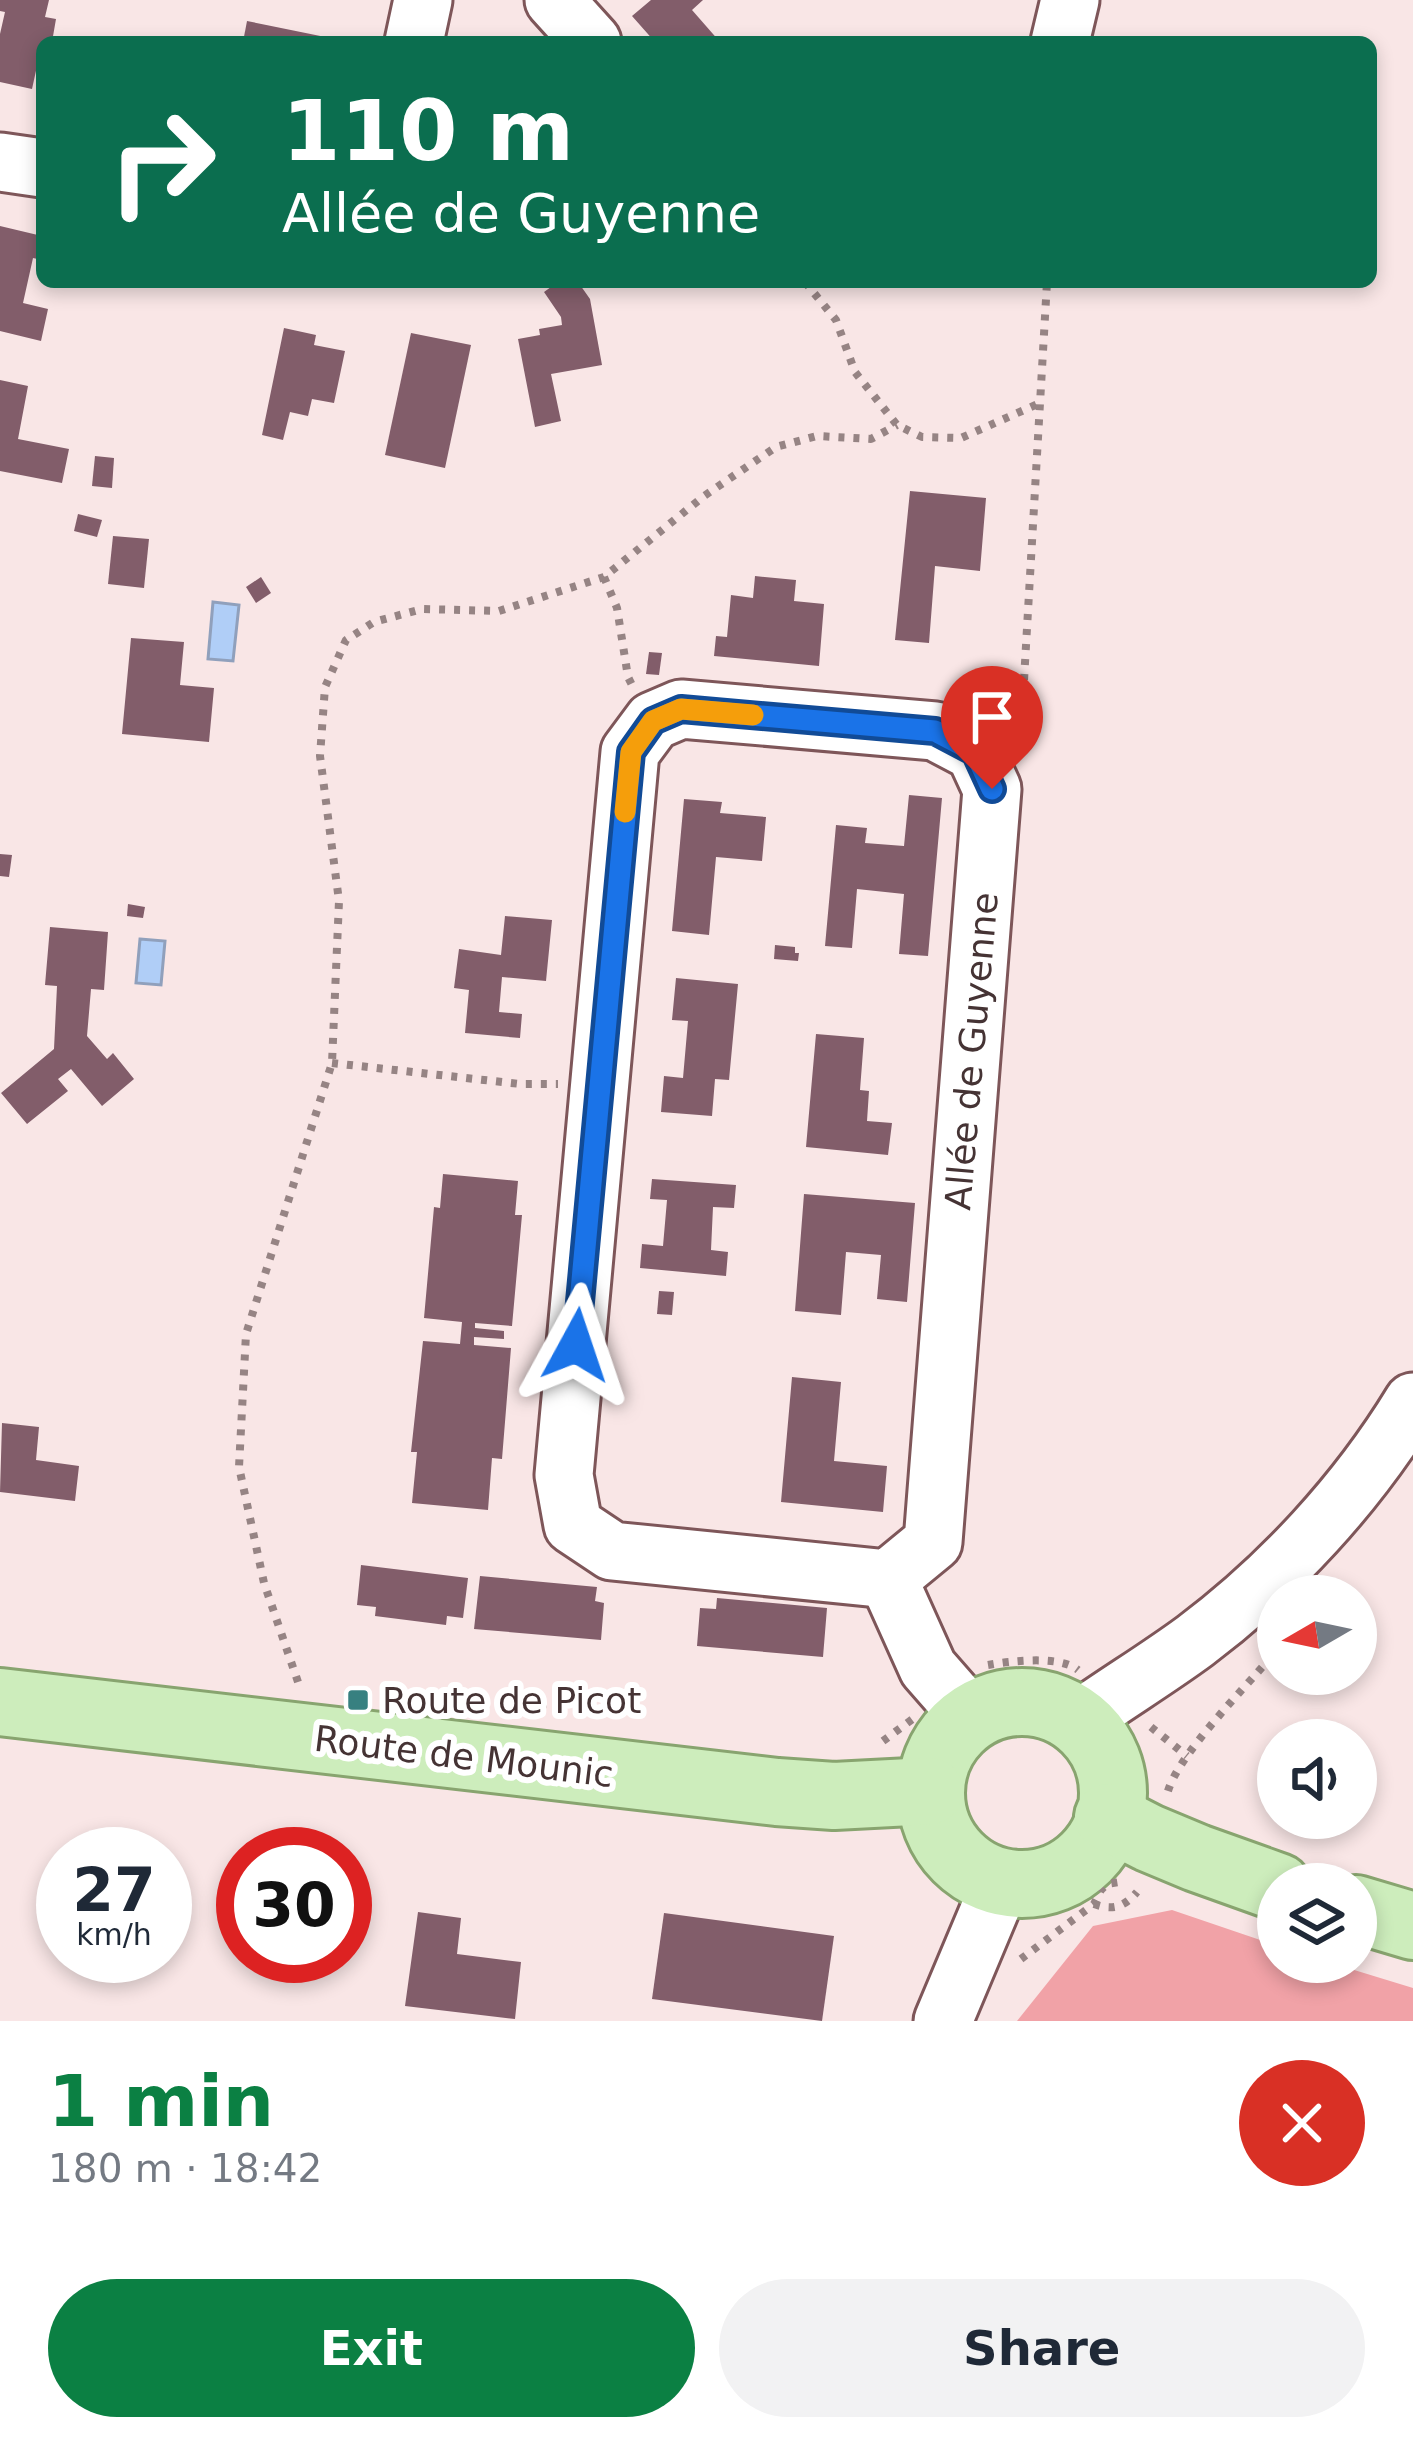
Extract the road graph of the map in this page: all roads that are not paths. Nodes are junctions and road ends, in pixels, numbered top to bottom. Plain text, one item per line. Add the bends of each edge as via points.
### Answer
1 (423, 0) edge
2 (554, 0) edge
3 (1070, 0) edge
4 (415, 36) edge
5 (587, 36) edge
6 (1061, 36) edge
7 (0, 162) edge
8 (36, 167) edge
9 (1413, 1402) edge
10 (888, 1579) junction
11 (958, 1702) junction
12 (1095, 1708) junction
13 (2, 1711) edge
14 (930, 1791) junction
15 (1138, 1806) junction
16 (1257, 1879) edge
17 (1001, 1883) junction
18 (1377, 1915) edge
19 (1413, 1926) edge
20 (943, 2021) edge

1 - 4 street
2 - 5 street
3 - 6 street
7 - 8 street
9 - 12 street via 1322,1523 1251,1594
10 - 10 street, Allée de Guyenne via 932,1542 992,789 975,752 935,731 681,709 653,721 631,752 564,1475 573,1525 612,1551
10 - 11 street via 928,1667
11 - 12 main road
11 - 14 main road
12 - 15 main road via 1114,1797
13 - 14 main road, Route de Mounic via 777,1792
14 - 17 main road via 949,1850
15 - 16 main road via 1181,1852
15 - 17 main road via 1054,1880
17 - 20 street
18 - 19 main road

